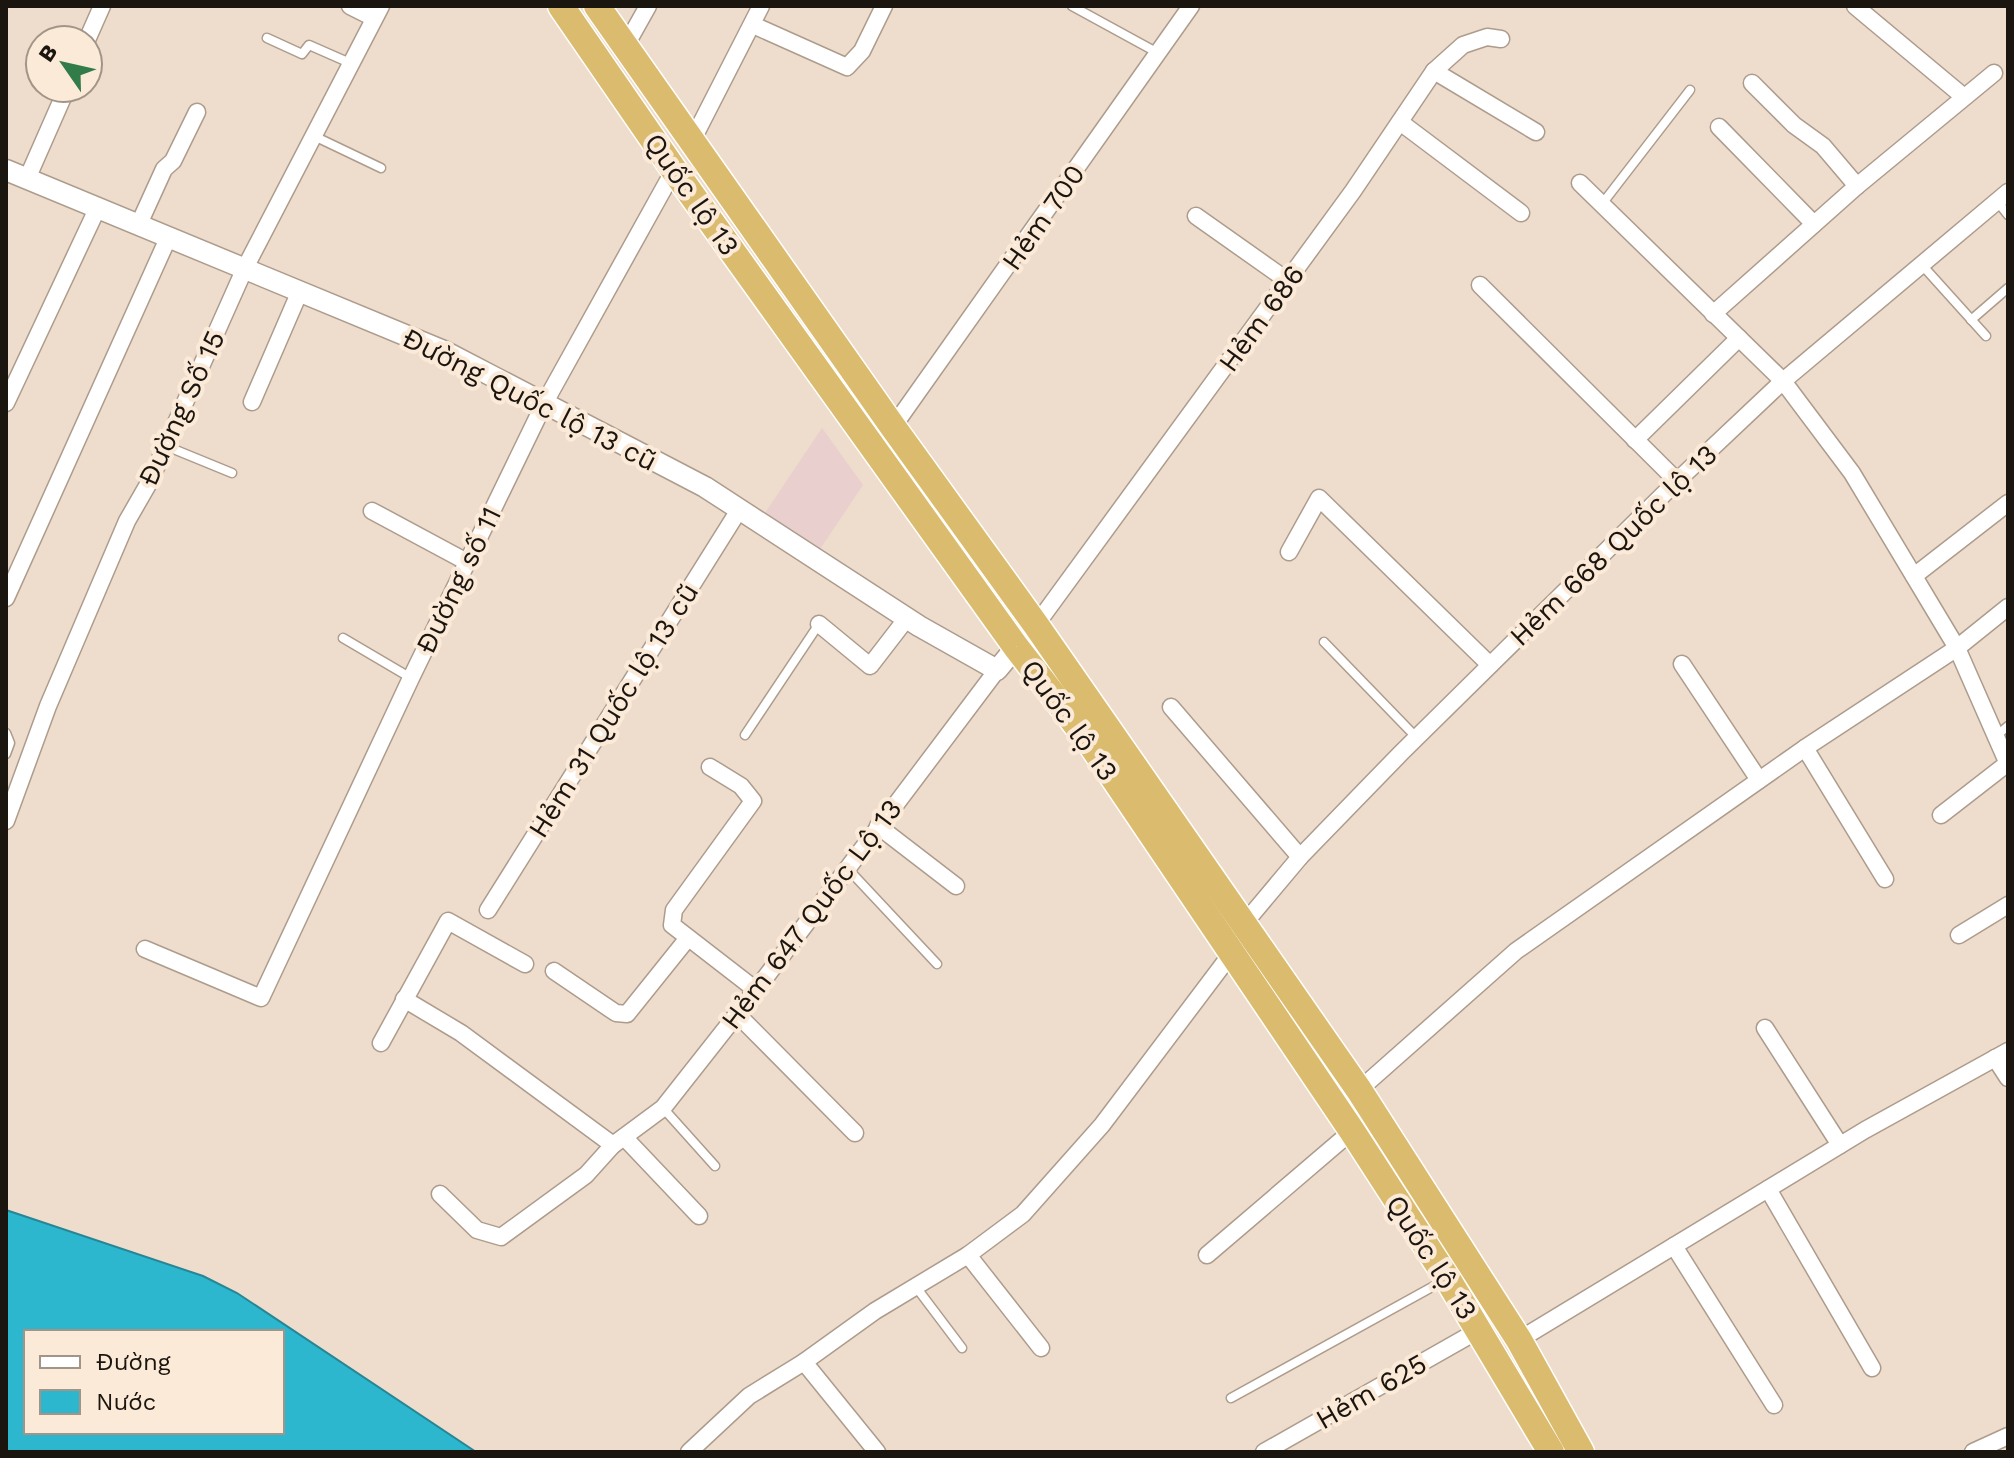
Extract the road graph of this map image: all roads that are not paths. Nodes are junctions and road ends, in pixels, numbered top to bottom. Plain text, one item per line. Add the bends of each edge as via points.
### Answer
1 (350, 6) edge
2 (561, 6) edge
3 (597, 6) edge
4 (648, 6) edge
5 (761, 6) edge
6 (884, 6) edge
7 (1072, 6) edge
8 (1191, 6) edge
9 (1855, 6) edge
10 (378, 12) edge
11 (753, 25) junction
12 (267, 38) dead end
13 (1501, 39) dead end
14 (625, 47) junction
15 (1159, 54) junction
16 (350, 63) junction
17 (1434, 71) junction
18 (1994, 73) dead end
19 (1752, 83) dead end
20 (1690, 90) dead end
21 (1964, 97) junction
22 (60, 104) edge
23 (197, 112) dead end
24 (1400, 122) junction
25 (1719, 127) dead end
26 (1536, 132) dead end
27 (313, 135) junction
28 (691, 143) junction
29 (381, 168) dead end
30 (6, 170) edge
31 (674, 170) junction
32 (27, 179) junction
33 (1580, 183) dead end
34 (1857, 186) junction
35 (2002, 196) edge
36 (1602, 204) junction
37 (98, 207) junction
38 (1521, 213) dead end
39 (2008, 215) edge
40 (1196, 216) dead end
41 (139, 224) junction
42 (1814, 224) junction
43 (169, 236) junction
44 (1922, 265) junction
45 (245, 268) junction
46 (1288, 281) junction
47 (1480, 285) dead end
48 (2008, 288) edge
49 (300, 291) junction
50 (1713, 314) junction
51 (1971, 320) junction
52 (1986, 336) dead end
53 (1739, 338) junction
54 (1783, 381) junction
55 (252, 402) dead end
56 (6, 403) edge
57 (544, 404) junction
58 (893, 427) junction
59 (1635, 440) junction
60 (166, 446) junction
61 (232, 473) dead end
62 (1677, 481) junction
63 (2008, 503) edge
64 (739, 510) junction
65 (372, 511) dead end
66 (1289, 552) dead end
67 (467, 562) junction
68 (1914, 576) junction
69 (6, 598) edge
70 (2008, 607) edge
71 (907, 618) junction
72 (819, 624) joint
73 (1036, 625) junction
74 (343, 638) dead end
75 (1324, 642) dead end
76 (1016, 647) junction
77 (1957, 648) junction
78 (1682, 664) dead end
79 (1490, 665) junction
80 (997, 670) junction
81 (411, 678) junction
82 (1171, 707) dead end
83 (2002, 731) edge
84 (6, 733) edge
85 (745, 735) dead end
86 (1417, 738) junction
87 (1805, 748) junction
88 (6, 754) edge
89 (2008, 764) edge
90 (710, 767) dead end
91 (1759, 780) junction
92 (1941, 815) dead end
93 (6, 821) edge
94 (878, 826) junction
95 (1300, 857) junction
96 (847, 868) junction
97 (1885, 879) dead end
98 (956, 886) dead end
99 (2008, 905) edge
100 (488, 910) dead end
101 (1243, 925) junction
102 (1959, 935) dead end
103 (688, 938) junction
104 (145, 949) dead end
105 (1231, 954) junction
106 (525, 964) dead end
107 (937, 964) dead end
108 (554, 971) dead end
109 (756, 990) junction
110 (404, 999) junction
111 (737, 1014) junction
112 (1765, 1028) dead end
113 (381, 1043) dead end
114 (2002, 1054) edge
115 (2008, 1078) edge
116 (1359, 1090) junction
117 (663, 1108) junction
118 (1352, 1131) junction
119 (855, 1133) dead end
120 (619, 1141) junction
121 (1840, 1145) junction
122 (715, 1166) dead end
123 (1768, 1189) junction
124 (440, 1194) dead end
125 (699, 1216) dead end
126 (1674, 1246) junction
127 (968, 1255) junction
128 (1207, 1255) dead end
129 (1447, 1278) junction
130 (916, 1286) junction
131 (1479, 1330) junction
132 (1519, 1340) junction
133 (962, 1348) dead end
134 (1041, 1348) dead end
135 (804, 1362) junction
136 (1872, 1368) dead end
137 (1231, 1398) dead end
138 (1774, 1405) dead end
139 (2008, 1436) edge
140 (689, 1452) edge
141 (877, 1452) edge
142 (1264, 1452) edge
143 (1551, 1452) edge
144 (1581, 1452) edge
145 (1973, 1452) edge

1 - 10 street
2 - 31 highway, Quốc lộ 13
3 - 14 highway, Quốc lộ 13
4 - 14 street
5 - 11 street
6 - 11 street via 862,51 847,67
7 - 15 lane
8 - 15 street, Hẻm 700
9 - 21 street
10 - 16 street, Đường Số 15
11 - 28 street
12 - 16 lane via 302,54 309,45
13 - 17 street, Hẻm 686 via 1487,37 1463,45
14 - 28 highway, Quốc lộ 13
15 - 58 street, Hẻm 700
16 - 27 street, Đường Số 15
17 - 24 street, Hẻm 686
17 - 26 street
18 - 21 street
19 - 34 street via 1823,146
20 - 36 lane
21 - 34 street
22 - 32 street
23 - 41 street
24 - 38 street
24 - 46 street, Hẻm 686
25 - 42 street
27 - 29 lane
27 - 45 street, Đường Số 15
28 - 58 highway, Quốc lộ 13
30 - 32 street, Đường Quốc lộ 13 cũ
31 - 57 street, Đường số 11
31 - 76 highway, Quốc lộ 13
32 - 37 street, Đường Quốc lộ 13 cũ
33 - 36 street
34 - 42 street
35 - 39 lane
35 - 44 street, Hẻm 668 Quốc lộ 13
36 - 50 street
37 - 41 street, Đường Quốc lộ 13 cũ
37 - 56 street
40 - 46 street
41 - 43 street, Đường Quốc lộ 13 cũ
42 - 50 street
43 - 45 street, Đường Quốc lộ 13 cũ
43 - 69 street
44 - 51 lane
44 - 54 street, Hẻm 668 Quốc lộ 13
45 - 49 street, Đường Quốc lộ 13 cũ
45 - 60 street, Đường Số 15
46 - 73 street, Hẻm 686
47 - 59 street
48 - 51 lane
49 - 55 street
49 - 57 street, Đường Quốc lộ 13 cũ via 446,352
50 - 53 street
51 - 52 lane
53 - 54 street
53 - 59 street
54 - 62 street, Hẻm 668 Quốc lộ 13
54 - 68 street via 1852,473
57 - 64 street, Đường Quốc lộ 13 cũ
57 - 67 street, Đường số 11
58 - 73 highway, Quốc lộ 13
59 - 62 street
60 - 61 lane
60 - 93 street, Đường Số 15 via 127,521 48,706
62 - 79 street, Hẻm 668 Quốc lộ 13
63 - 68 street
64 - 71 street, Đường Quốc lộ 13 cũ
64 - 100 street, Hẻm 31 Quốc lộ 13 cũ
65 - 67 street
66 - 79 street via 1319,498
67 - 81 street, Đường số 11
68 - 77 street
70 - 77 street
71 - 72 street via 870,666
71 - 80 street, Đường Quốc lộ 13 cũ
72 - 85 lane
73 - 76 highway
73 - 101 highway, Quốc lộ 13
74 - 81 lane
75 - 86 lane
76 - 80 street
76 - 105 highway, Quốc lộ 13 via 1088,740
77 - 83 street
77 - 87 street
78 - 91 street
79 - 86 street, Hẻm 668 Quốc lộ 13
80 - 94 street, Hẻm 647 Quốc Lộ 13
81 - 104 street, Đường số 11 via 261,998
82 - 95 street
83 - 89 street
84 - 88 lane
86 - 95 street, Hẻm 668 Quốc lộ 13
87 - 91 street
87 - 97 street
89 - 92 street
90 - 103 street via 741,786 753,801 674,910 672,925
91 - 116 street via 1516,951
94 - 96 street, Hẻm 647 Quốc Lộ 13
94 - 98 street
95 - 101 street, Hẻm 668 Quốc lộ 13
96 - 107 lane
96 - 109 street, Hẻm 647 Quốc Lộ 13
99 - 102 street
101 - 116 highway, Quốc lộ 13
103 - 108 street via 627,1014 616,1013
103 - 109 street
105 - 118 highway, Quốc lộ 13
105 - 127 street via 1102,1125 1023,1214
106 - 110 street via 448,921
109 - 111 street, Hẻm 647 Quốc Lộ 13
110 - 113 street
110 - 120 street
111 - 117 street, Hẻm 647 Quốc Lộ 13
111 - 119 street
112 - 121 street
114 - 115 street
114 - 121 street
116 - 132 highway, Quốc lộ 13
117 - 120 street, Hẻm 647 Quốc Lộ 13
117 - 122 lane
118 - 128 street
118 - 129 highway, Quốc lộ 13
120 - 124 street, Hẻm 647 Quốc Lộ 13 via 586,1175 501,1237 477,1230
120 - 125 street
121 - 123 street
123 - 126 street
123 - 136 street
126 - 132 street
126 - 138 street
127 - 130 street
127 - 134 street
129 - 131 highway, Quốc lộ 13
129 - 137 lane
130 - 133 lane
130 - 135 street
131 - 142 street, Hẻm 625
131 - 143 highway, Quốc lộ 13
132 - 144 highway, Quốc lộ 13
135 - 140 street via 749,1396
135 - 141 street
139 - 145 street

